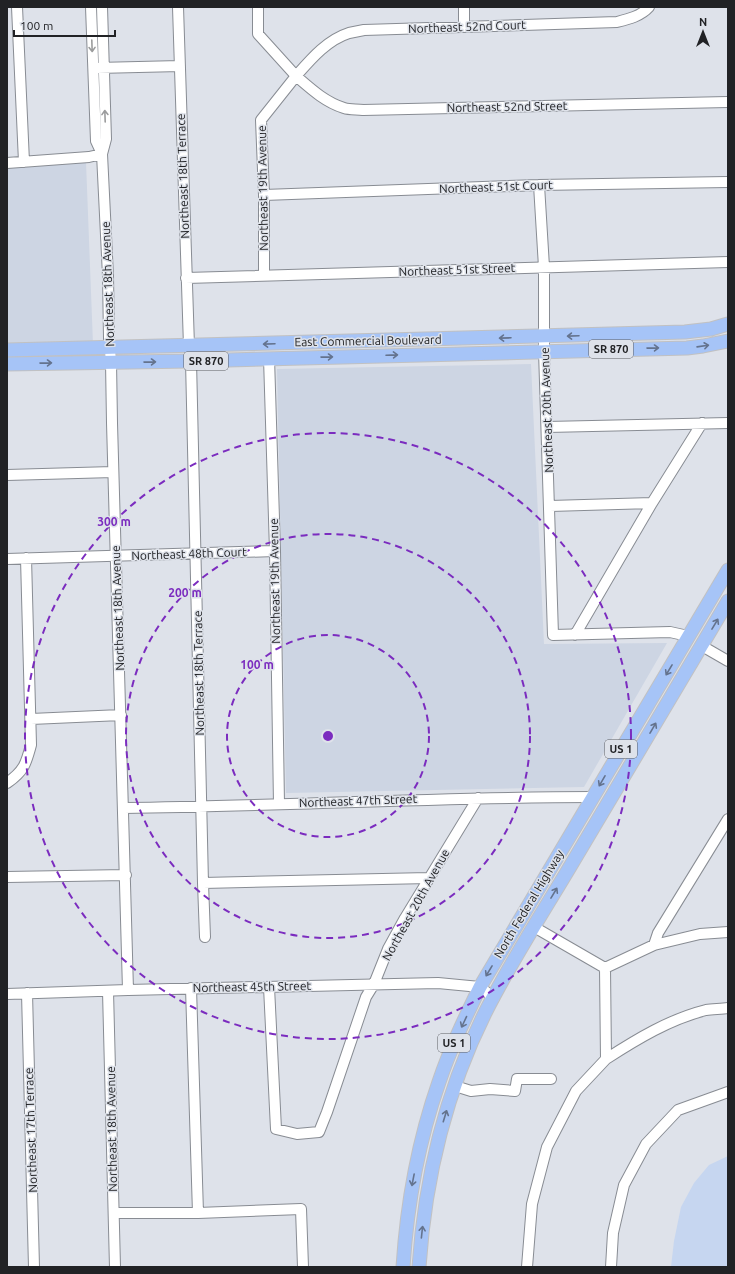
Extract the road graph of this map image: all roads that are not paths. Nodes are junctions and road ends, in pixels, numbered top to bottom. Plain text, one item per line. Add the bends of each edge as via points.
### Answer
1 (18, 7) edge
2 (91, 7) edge
3 (102, 7) edge
4 (178, 7) edge
5 (258, 7) edge
6 (464, 7) edge
7 (649, 7) edge
8 (464, 27) junction
9 (180, 66) junction
10 (93, 68) junction
11 (104, 68) junction
12 (296, 76) junction
13 (728, 102) edge
14 (102, 154) junction
15 (24, 162) junction
16 (7, 163) edge
17 (728, 182) edge
18 (539, 185) junction
19 (264, 196) junction
20 (728, 262) edge
21 (544, 267) junction
22 (264, 275) junction
23 (186, 278) junction
24 (728, 324) edge
25 (544, 337) junction
26 (728, 340) edge
27 (378, 341) junction
28 (189, 346) junction
29 (110, 348) junction
30 (7, 350) edge
31 (544, 351) junction
32 (353, 356) junction
33 (269, 358) junction
34 (191, 361) junction
35 (111, 362) junction
36 (7, 364) edge
37 (702, 423) junction
38 (728, 423) edge
39 (547, 427) junction
40 (113, 472) junction
41 (7, 475) edge
42 (652, 503) junction
43 (550, 506) junction
44 (275, 551) junction
45 (196, 553) junction
46 (116, 556) junction
47 (7, 558) edge
48 (26, 558) junction
49 (728, 570) edge
50 (728, 601) edge
51 (705, 609) junction
52 (575, 635) junction
53 (688, 636) junction
54 (702, 646) junction
55 (728, 661) edge
56 (686, 672) junction
57 (121, 715) junction
58 (31, 719) junction
59 (7, 783) edge
60 (593, 797) junction
61 (478, 798) junction
62 (279, 804) junction
63 (202, 807) junction
64 (124, 808) junction
65 (728, 819) edge
66 (126, 875) junction
67 (7, 877) edge
68 (428, 878) junction
69 (203, 883) junction
70 (531, 901) junction
71 (534, 927) junction
72 (728, 932) edge
73 (205, 937) dead end
74 (654, 945) junction
75 (605, 968) junction
76 (374, 984) junction
77 (269, 987) junction
78 (480, 987) junction
79 (191, 988) junction
80 (128, 990) junction
81 (108, 991) junction
82 (7, 994) edge
83 (27, 994) junction
84 (494, 998) junction
85 (728, 1008) edge
86 (606, 1059) junction
87 (551, 1079) dead end
88 (454, 1086) junction
89 (728, 1092) edge
90 (421, 1144) junction
91 (436, 1147) junction
92 (198, 1212) junction
93 (114, 1213) junction
94 (34, 1267) edge
95 (115, 1267) edge
96 (303, 1267) edge
97 (403, 1267) edge
98 (419, 1267) edge
99 (527, 1267) edge
100 (611, 1267) edge

1 - 15 street
2 -> 10 street, Northeast 18th Avenue
3 - 11 street, Northeast 18th Avenue
4 - 9 street, Northeast 18th Terrace
5 - 12 street via 258,34
6 - 8 street
7 - 8 street, Northeast 52nd Court via 633,18 617,22
8 - 12 street, Northeast 52nd Court via 364,30 350,33 337,38
9 - 11 street
9 - 23 street, Northeast 18th Terrace
10 - 11 street
10 - 14 street, Northeast 18th Avenue via 96,140
14 -> 11 street, Northeast 18th Avenue via 106,140
12 - 13 street, Northeast 52nd Street via 333,104 363,110
12 - 19 street, Northeast 19th Avenue via 261,120
14 - 15 street
14 - 29 street, Northeast 18th Avenue
15 - 16 street
17 - 18 street, Northeast 51st Court
18 - 19 street, Northeast 51st Court
18 - 21 street, Northeast 20th Avenue
19 - 22 street, Northeast 19th Avenue
20 - 21 street, Northeast 51st Street
21 - 22 street, Northeast 51st Street
21 - 25 street, Northeast 20th Avenue
22 - 23 street, Northeast 51st Street
23 - 28 street, Northeast 18th Terrace
24 -> 25 main road, East Commercial Boulevard / SR 870 via 685,332
25 -> 27 main road, East Commercial Boulevard / SR 870
25 - 31 street, Northeast 20th Avenue
31 -> 26 main road, East Commercial Boulevard / SR 870 via 687,348
27 -> 28 main road, East Commercial Boulevard / SR 870
27 - 32 main road via 361,348
28 - 29 main road, East Commercial Boulevard / SR 870
29 - 30 main road, East Commercial Boulevard / SR 870
29 - 35 street, Northeast 18th Avenue
32 -> 31 main road, East Commercial Boulevard / SR 870
31 - 39 street, Northeast 20th Avenue
33 -> 32 main road, East Commercial Boulevard / SR 870
33 - 34 main road, East Commercial Boulevard / SR 870
33 - 44 street, Northeast 19th Avenue
35 -> 34 main road, East Commercial Boulevard / SR 870
34 - 45 street, Northeast 18th Terrace
36 -> 35 main road, East Commercial Boulevard / SR 870
35 - 40 street, Northeast 18th Avenue
37 - 38 street
37 - 39 street
37 - 42 street
39 - 43 street, Northeast 20th Avenue
40 - 41 street
40 - 46 street, Northeast 18th Avenue
42 - 43 street
42 - 52 street
43 - 52 street, Northeast 20th Avenue via 553,635
44 - 45 street, Northeast 48th Court
44 - 62 street, Northeast 19th Avenue
45 - 46 street, Northeast 48th Court
45 - 63 street, Northeast 18th Terrace
46 - 48 street, Northeast 48th Court
46 - 57 street, Northeast 18th Avenue
47 - 48 street, Northeast 48th Court
48 - 58 street
49 - 51 main road, North Federal Highway / US 1
54 -> 50 main road, North Federal Highway / US 1
51 - 53 main road, North Federal Highway / US 1
51 - 54 main road via 701,631
52 - 53 street via 670,632
53 - 56 main road via 690,645
53 -> 60 main road, North Federal Highway / US 1
54 - 55 street
54 - 56 main road, North Federal Highway / US 1
71 -> 56 main road, North Federal Highway / US 1
57 - 58 street
57 - 64 street, Northeast 18th Avenue
58 - 59 street via 31,745 26,764
60 - 61 street, Northeast 47th Street
60 - 70 main road, North Federal Highway / US 1
61 - 62 street, Northeast 47th Street
61 - 68 street, Northeast 20th Avenue
62 - 63 street, Northeast 47th Street
63 - 64 street, Northeast 47th Street
63 - 69 street, Northeast 18th Terrace
64 - 66 street, Northeast 18th Avenue
65 - 74 street via 658,933
66 - 67 street
66 - 80 street, Northeast 18th Avenue
68 - 69 street
68 - 76 street, Northeast 20th Avenue via 388,949
69 - 73 street, Northeast 18th Terrace
70 - 71 main road via 530,913
70 -> 78 main road, North Federal Highway / US 1
71 - 75 street
71 - 84 main road, North Federal Highway / US 1
72 - 74 street via 700,934
74 - 75 street
75 - 86 street
76 - 77 street, Northeast 45th Street
76 - 77 street, Northeast 20th Avenue via 366,997 319,1132 297,1134 276,1130
76 - 78 street, Northeast 45th Street via 438,983
77 - 79 street, Northeast 45th Street
78 - 84 street
78 -> 90 main road, North Federal Highway / US 1 via 443,1072
79 - 80 street, Northeast 45th Street
79 - 92 street
80 - 81 street, Northeast 45th Street
81 - 83 street, Northeast 45th Street
81 - 93 street, Northeast 18th Avenue
82 - 83 street, Northeast 45th Street
83 - 94 street, Northeast 17th Terrace
84 - 88 main road, North Federal Highway / US 1 via 475,1034
85 - 86 street via 707,1010 682,1018 641,1037
86 - 99 street via 576,1091 547,1147 532,1204
87 - 88 street via 517,1079 515,1090 471,1091
91 -> 88 main road, North Federal Highway / US 1
89 - 100 street via 678,1110 646,1144 624,1185 613,1233
90 - 91 street
90 -> 97 main road, North Federal Highway / US 1 via 407,1216
98 -> 91 main road, North Federal Highway / US 1 via 427,1190
92 - 93 street
92 - 96 street via 301,1209
93 - 95 street, Northeast 18th Avenue

